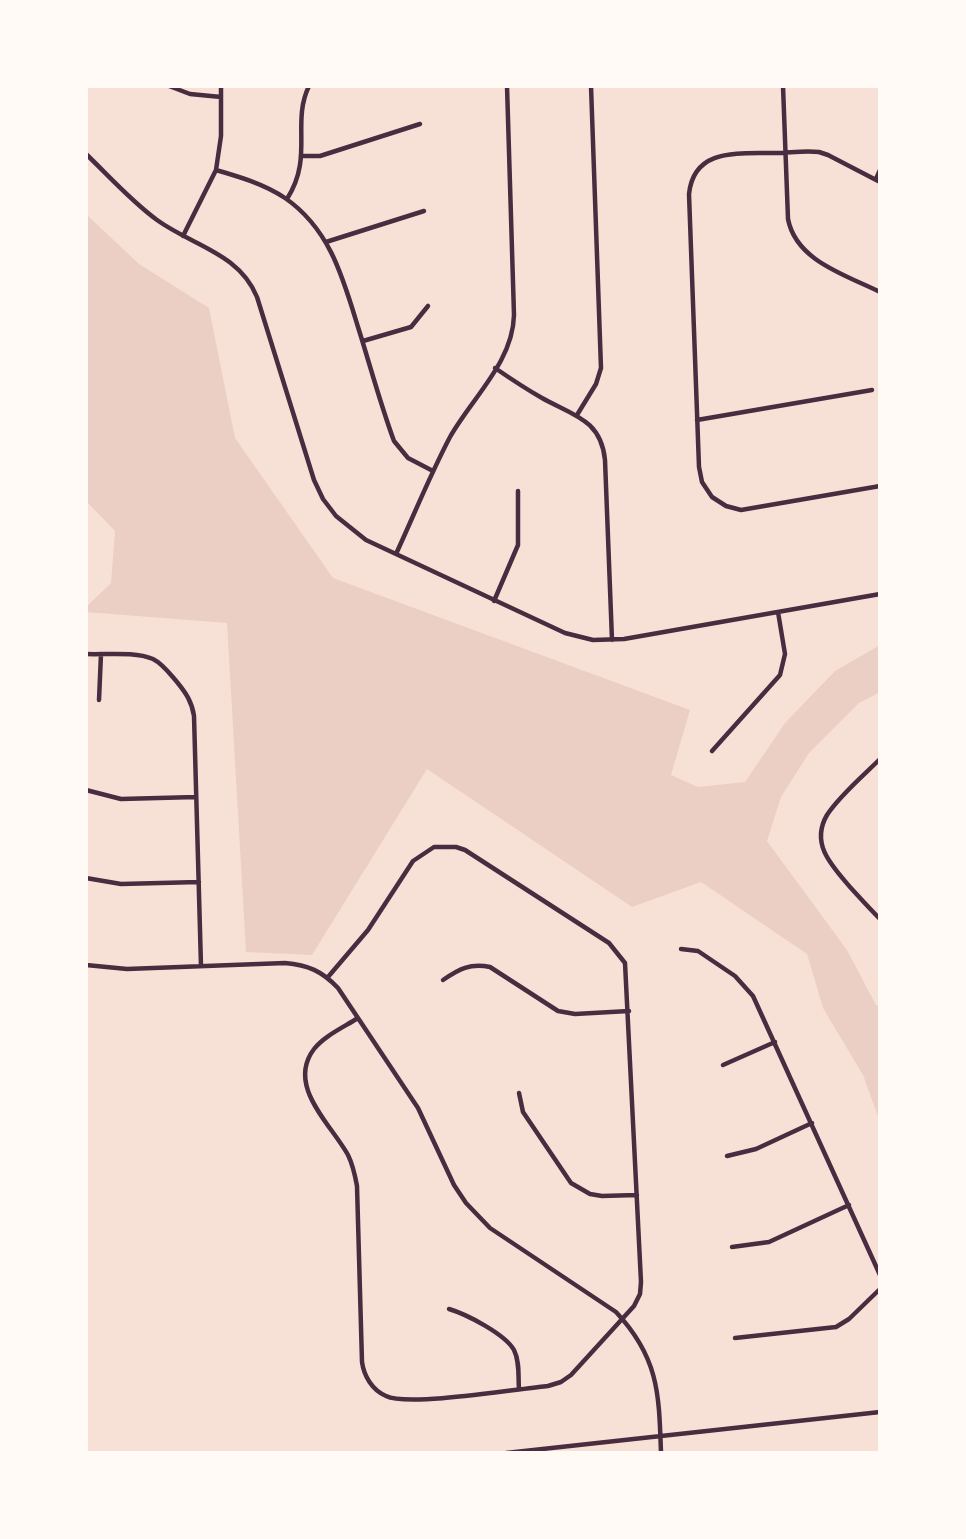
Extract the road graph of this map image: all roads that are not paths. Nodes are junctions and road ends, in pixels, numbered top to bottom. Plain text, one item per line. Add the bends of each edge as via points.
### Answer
1 (169, 86) edge
2 (221, 86) edge
3 (309, 86) edge
4 (507, 86) edge
5 (591, 86) edge
6 (783, 86) edge
7 (221, 97) junction
8 (420, 124) dead end
9 (786, 153) junction
10 (86, 154) edge
11 (302, 156) junction
12 (216, 170) junction
13 (880, 170) edge
14 (878, 181) edge
15 (287, 200) junction
16 (424, 211) dead end
17 (183, 236) junction
18 (326, 242) junction
19 (880, 292) edge
20 (428, 306) dead end
21 (363, 341) junction
22 (495, 369) junction
23 (872, 390) dead end
24 (576, 415) junction
25 (698, 420) junction
26 (434, 471) junction
27 (880, 486) edge
28 (518, 491) dead end
29 (396, 554) junction
30 (880, 594) edge
31 (494, 601) junction
32 (778, 612) junction
33 (612, 640) junction
34 (86, 654) edge
35 (100, 654) junction
36 (99, 700) dead end
37 (712, 751) dead end
38 (880, 759) edge
39 (86, 790) edge
40 (196, 797) junction
41 (86, 878) edge
42 (198, 882) junction
43 (880, 919) edge
44 (681, 949) dead end
45 (86, 965) edge
46 (201, 966) junction
47 (328, 977) junction
48 (443, 980) dead end
49 (629, 1011) junction
50 (358, 1018) junction
51 (775, 1042) junction
52 (723, 1065) dead end
53 (519, 1093) dead end
54 (812, 1123) junction
55 (727, 1156) dead end
56 (637, 1195) junction
57 (849, 1205) junction
58 (732, 1247) dead end
59 (880, 1275) edge
60 (880, 1289) edge
61 (449, 1309) dead end
62 (623, 1319) junction
63 (735, 1338) dead end
64 (519, 1389) junction
65 (880, 1412) edge
66 (660, 1437) junction
67 (506, 1453) edge
68 (661, 1453) edge

1 - 7 street
2 - 7 street
3 - 11 street via 303,105
4 - 22 street via 514,318 508,347
5 - 24 street via 601,368
6 - 9 street
7 - 12 street
8 - 11 street via 320,156
9 - 14 street via 824,153
9 - 19 street via 789,222 798,244 813,258
9 - 25 street via 717,156 703,164 692,182
10 - 17 street via 146,212
11 - 15 street via 299,176
12 - 15 street via 260,184
12 - 17 street
13 - 14 street
15 - 18 street
16 - 18 street
17 - 29 street via 229,260 251,284 313,476 327,504 352,531
18 - 21 street via 341,271
20 - 21 street via 411,327
21 - 26 street via 394,440 408,458
22 - 24 street
22 - 26 street
23 - 25 street
24 - 33 street via 594,429 604,453
25 - 27 street via 703,484 719,502 743,510
26 - 29 street
28 - 31 street via 518,545
29 - 31 street
30 - 32 street
31 - 33 street via 565,633
32 - 33 street
32 - 37 street via 785,654 780,675
34 - 35 street
35 - 36 street
35 - 40 street via 150,658 185,692 192,706
38 - 43 street via 829,812 821,842 829,863
39 - 40 street via 121,799
40 - 42 street
41 - 42 street via 114,883
42 - 46 street
44 - 51 street via 698,951 742,982
45 - 46 street via 127,969
46 - 47 street via 294,963
47 - 49 street via 368,930 413,861 434,847 456,847 609,943 625,963
47 - 50 street
48 - 49 street via 459,969 490,967 566,1013
49 - 56 street
50 - 62 street via 418,1108 454,1185 472,1210
50 - 64 street via 315,1048 305,1082 354,1169 362,1362 369,1382 394,1400 407,1401
51 - 52 street
51 - 54 street
53 - 56 street via 523,1112 571,1183 590,1194
54 - 55 street via 756,1149
54 - 57 street
56 - 62 street via 640,1294
57 - 58 street via 769,1242
57 - 59 street
60 - 63 street via 836,1327
61 - 64 street via 463,1312 509,1343 517,1359
62 - 64 street via 561,1382
62 - 66 street via 643,1345 653,1370
65 - 66 street
66 - 67 street
66 - 68 street

